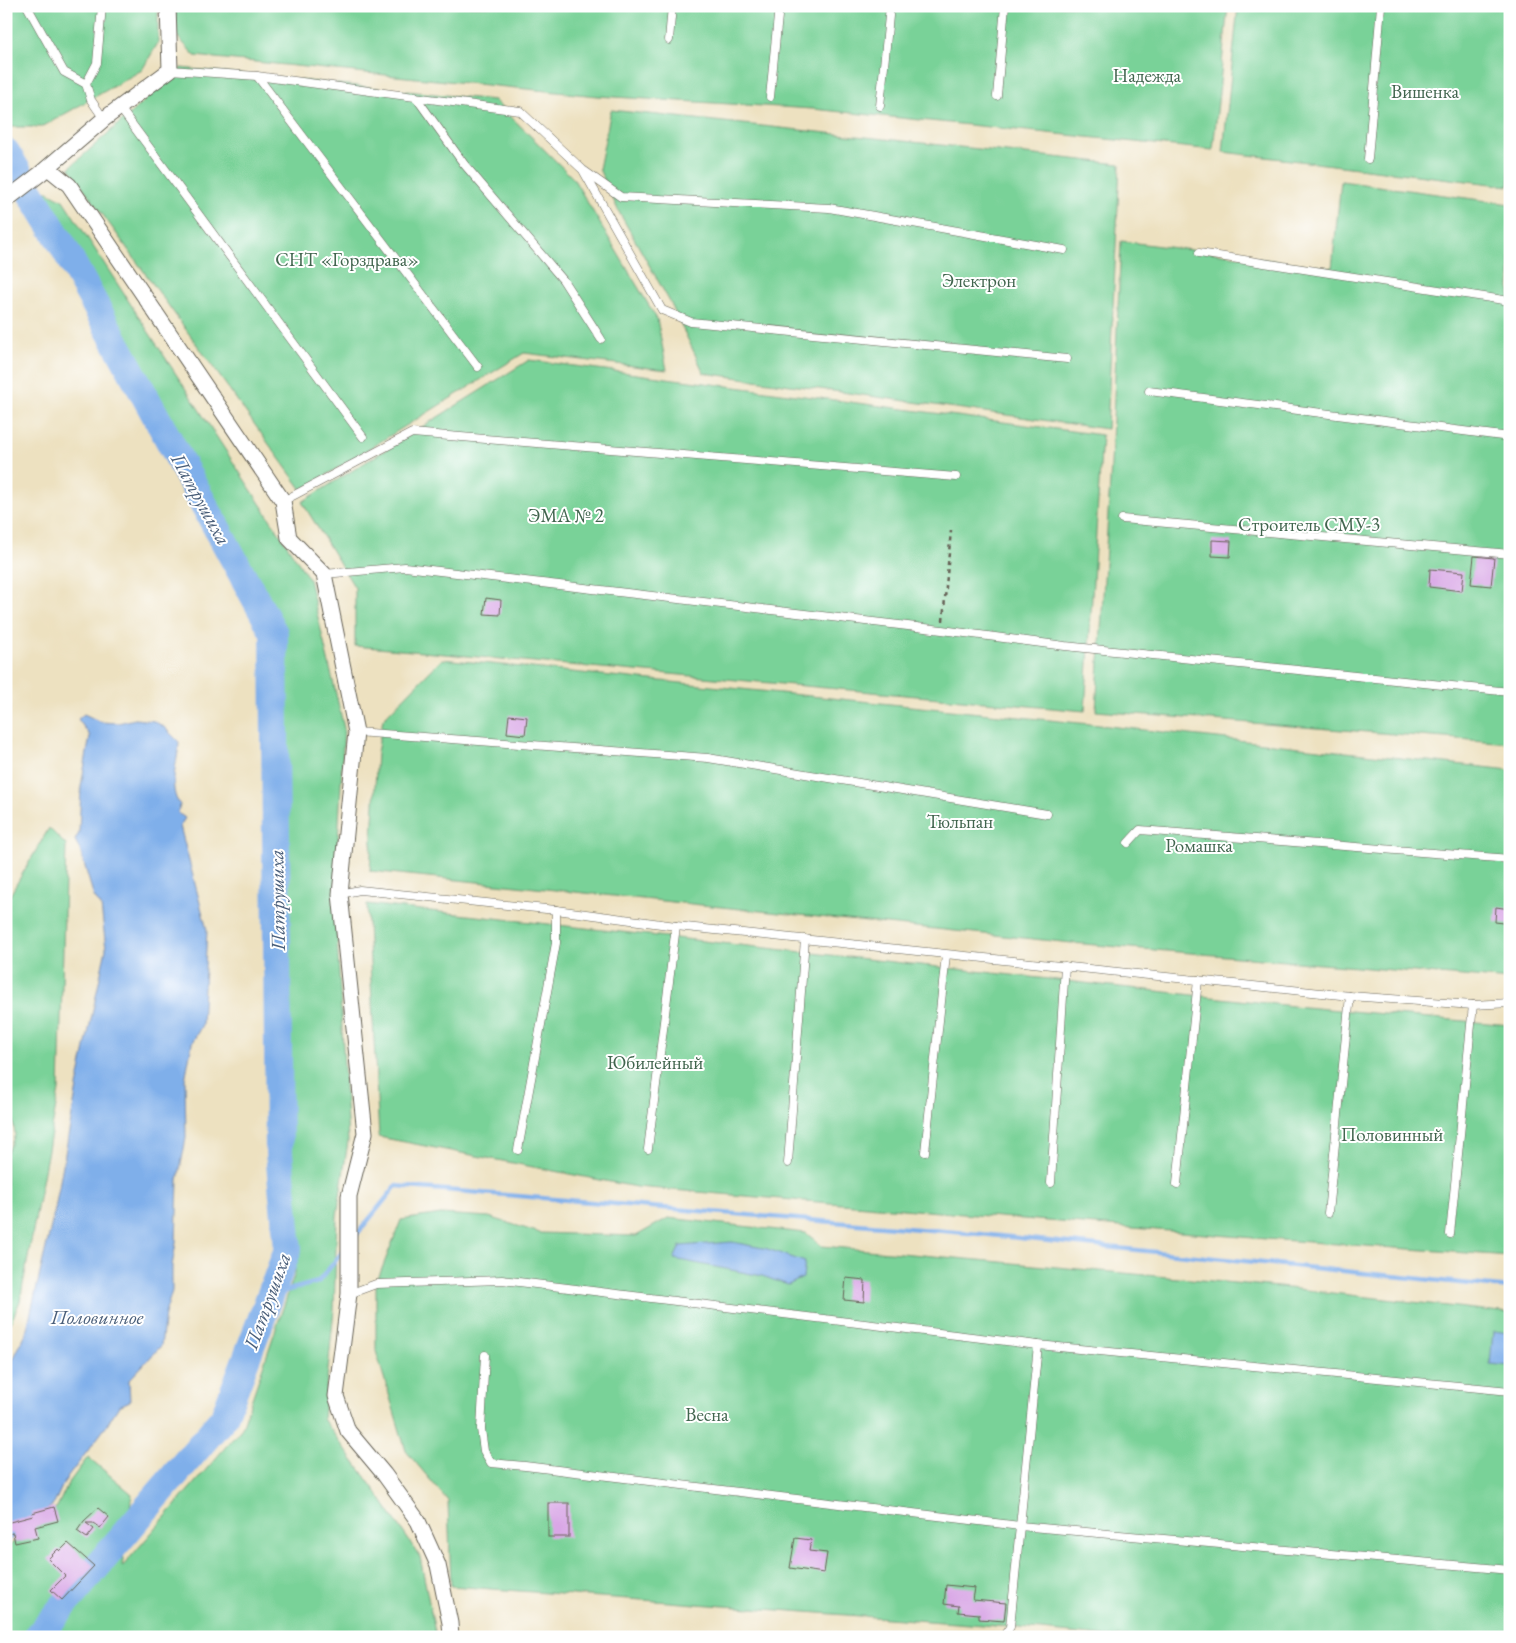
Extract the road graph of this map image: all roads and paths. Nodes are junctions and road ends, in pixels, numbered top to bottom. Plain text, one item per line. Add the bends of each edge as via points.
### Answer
1 (27, 6) edge
2 (102, 6) edge
3 (168, 6) edge
4 (672, 6) edge
5 (779, 6) edge
6 (890, 6) edge
7 (1005, 6) edge
8 (1381, 6) edge
9 (669, 40) dead end
10 (170, 70) junction
11 (257, 76) junction
12 (86, 84) junction
13 (415, 96) junction
14 (997, 96) dead end
15 (770, 98) dead end
16 (880, 106) dead end
17 (120, 108) junction
18 (104, 119) junction
19 (1368, 159) dead end
20 (583, 170) junction
21 (44, 171) junction
22 (8, 199) edge
23 (1064, 250) dead end
24 (1199, 253) dead end
25 (1510, 301) edge
26 (601, 339) dead end
27 (1067, 359) dead end
28 (478, 367) dead end
29 (1149, 391) dead end
30 (363, 437) dead end
31 (1510, 437) edge
32 (956, 477) dead end
33 (283, 501) junction
34 (1122, 519) dead end
35 (951, 530) dead end
36 (1510, 554) edge
37 (324, 574) junction
38 (942, 630) junction
39 (1510, 692) edge
40 (356, 732) junction
41 (1047, 814) dead end
42 (1128, 843) dead end
43 (1510, 859) edge
44 (340, 894) junction
45 (556, 910) junction
46 (676, 926) junction
47 (805, 939) junction
48 (946, 955) junction
49 (1065, 966) junction
50 (1198, 980) junction
51 (1350, 996) junction
52 (1510, 1003) edge
53 (1473, 1005) junction
54 (648, 1149) dead end
55 (518, 1150) dead end
56 (925, 1152) dead end
57 (788, 1163) dead end
58 (1052, 1183) dead end
59 (1177, 1184) dead end
60 (1328, 1213) dead end
61 (1450, 1234) dead end
62 (349, 1294) junction
63 (1038, 1345) junction
64 (485, 1355) dead end
65 (1510, 1391) edge
66 (1020, 1526) junction
67 (1510, 1570) edge
68 (451, 1637) edge
69 (1003, 1637) edge

1 - 12 lane via 64,72
2 - 12 lane via 96,63
3 - 10 street
4 - 9 lane
5 - 15 lane
6 - 16 lane
7 - 14 lane
8 - 19 lane
10 - 11 lane
10 - 17 street
11 - 13 lane
11 - 28 lane
12 - 18 lane via 91,100
13 - 20 lane via 520,111
13 - 26 lane via 464,164 563,280
17 - 18 street
17 - 30 lane
18 - 21 street
20 - 23 lane via 621,197 829,208
20 - 27 lane via 662,310 690,322
21 - 22 street
21 - 33 street via 69,185
24 - 25 lane
29 - 31 lane
32 - 33 lane via 412,433
33 - 37 street via 289,538
34 - 36 lane
35 - 38 path
37 - 38 lane via 405,567
37 - 40 street
38 - 39 lane via 1074,647
40 - 41 lane via 708,758
40 - 44 street
42 - 43 lane via 1140,830
44 - 45 lane via 360,890
44 - 62 street via 365,1133 349,1196
45 - 46 lane
45 - 55 lane via 556,943
46 - 47 lane
46 - 54 lane
47 - 48 lane
47 - 57 lane
48 - 49 lane
48 - 56 lane
49 - 50 lane
49 - 58 lane
50 - 51 lane
50 - 59 lane
51 - 53 lane
51 - 60 lane
52 - 53 lane
53 - 61 lane
62 - 63 lane via 376,1284 502,1280
62 - 68 street via 336,1396 348,1431 418,1521 438,1564
63 - 65 lane
63 - 66 lane
64 - 66 lane via 481,1429 484,1451 491,1463
66 - 67 lane
66 - 69 lane via 1010,1627

